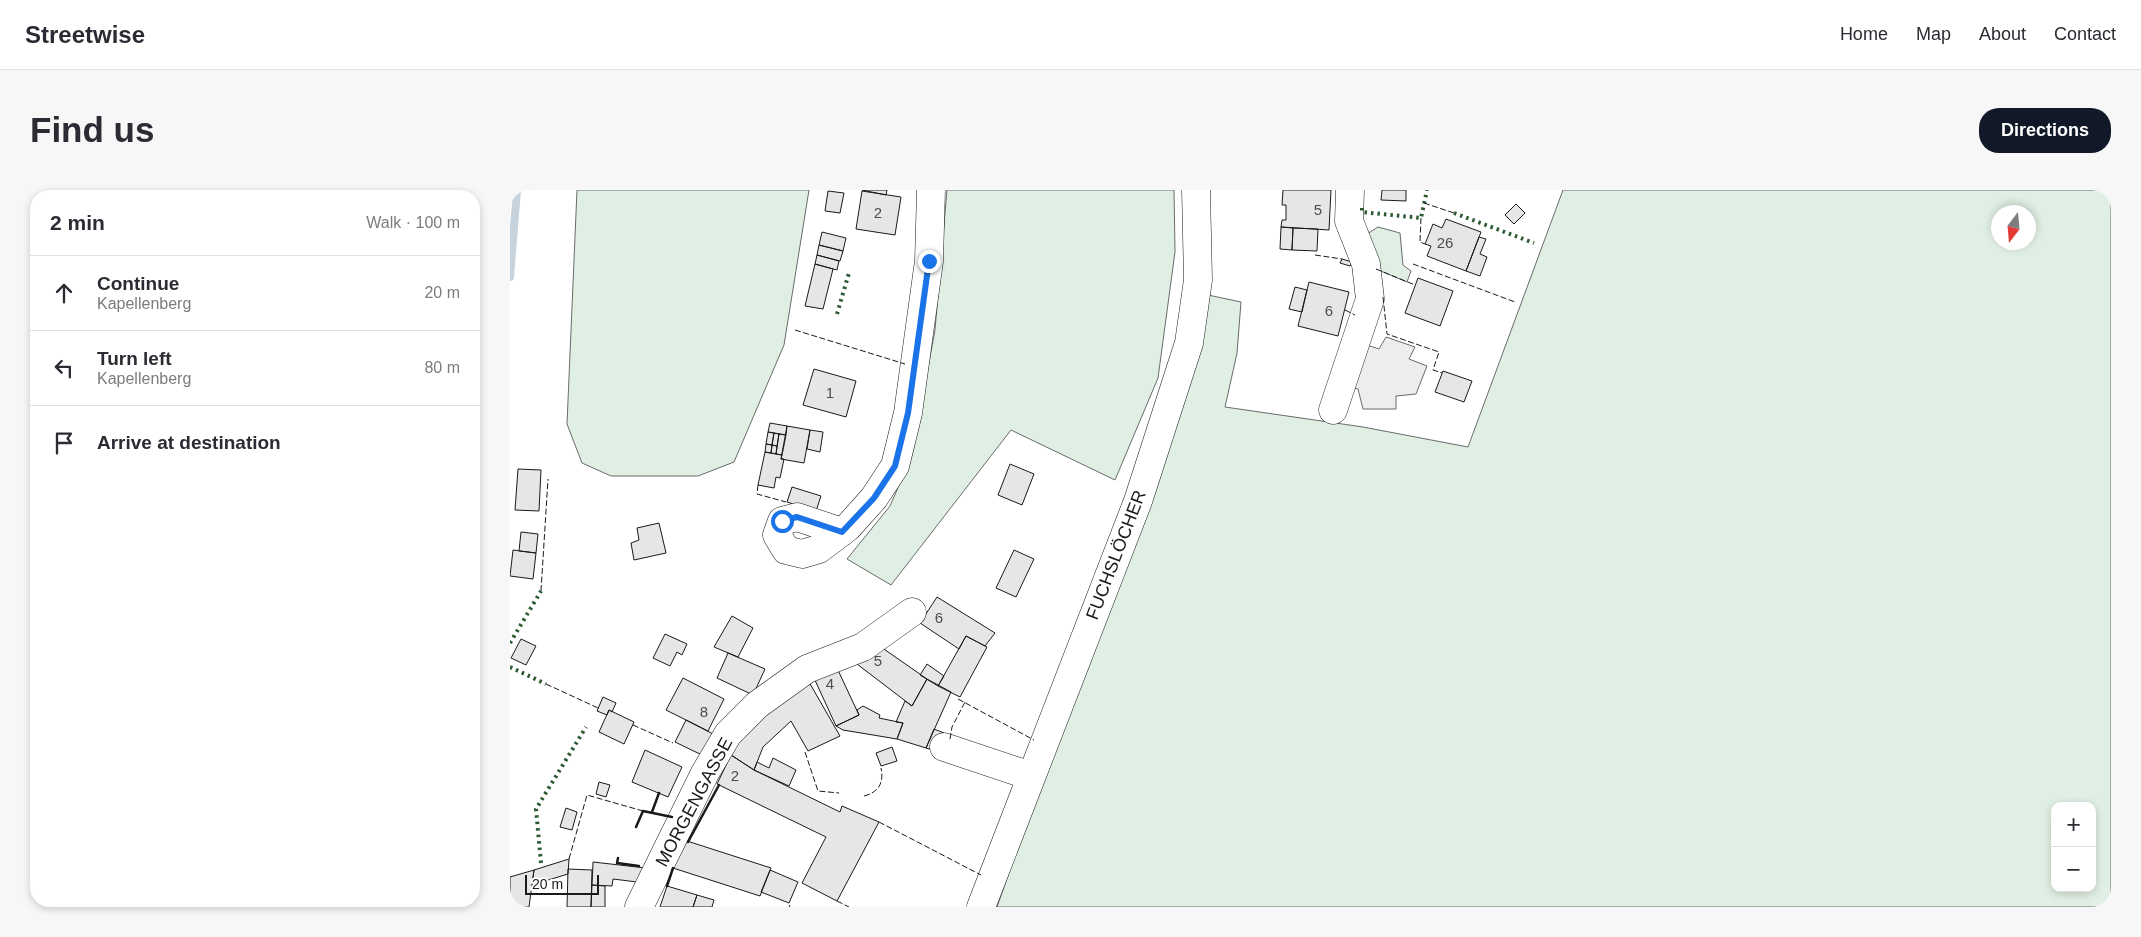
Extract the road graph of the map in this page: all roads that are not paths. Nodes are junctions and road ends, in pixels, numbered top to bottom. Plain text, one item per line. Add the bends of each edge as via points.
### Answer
1 (931, 190) edge
2 (1196, 190) edge
3 (1350, 190) edge
4 (1333, 410) dead end
5 (842, 532) dead end
6 (912, 612) dead end
7 (944, 747) dead end
8 (1031, 776) junction
9 (640, 907) edge
10 (981, 907) edge

1 - 5 street via 929,261 908,413 895,466 874,498
2 - 8 street, FUCHSLÖCHER via 1198,280 1188,343 1138,501
3 - 4 street via 1349,221 1366,264 1370,299
6 - 9 street, MORGENGASSE via 863,647 807,669 757,705 728,734 705,773
7 - 8 street
8 - 10 street, FUCHSLÖCHER

